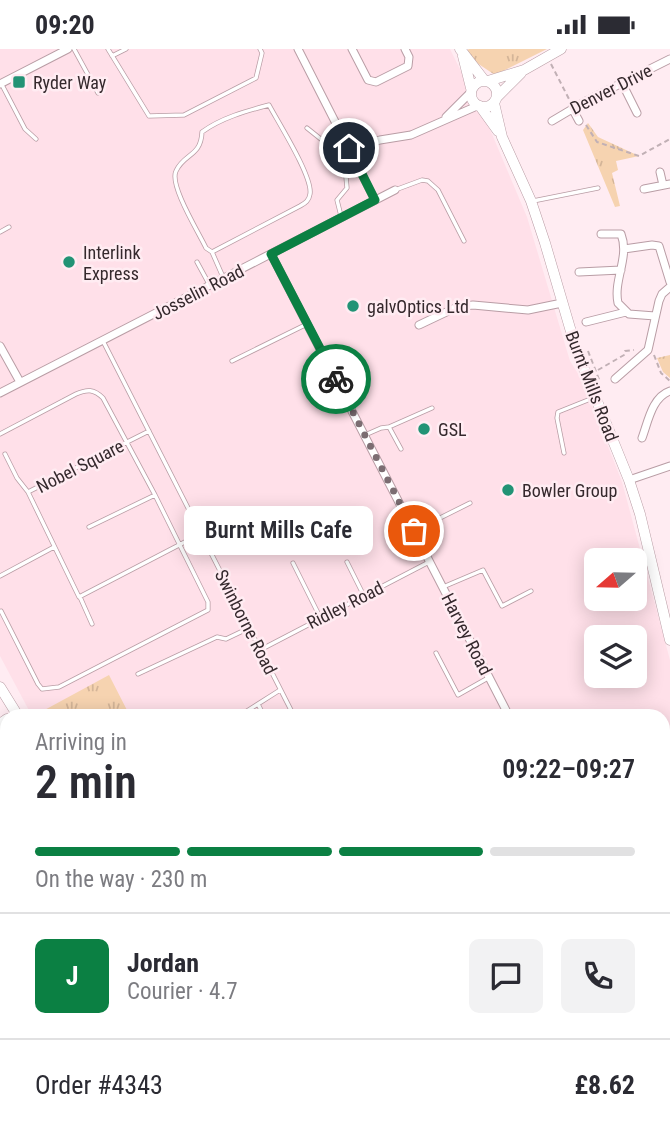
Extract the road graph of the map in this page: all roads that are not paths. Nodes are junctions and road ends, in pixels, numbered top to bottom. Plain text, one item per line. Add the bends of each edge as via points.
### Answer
1 (68, 49) edge
2 (74, 49) edge
3 (108, 49) edge
4 (126, 49) edge
5 (260, 49) edge
6 (298, 49) edge
7 (352, 49) edge
8 (405, 49) edge
9 (561, 49) edge
10 (461, 51) edge
11 (112, 56) junction
12 (670, 59) edge
13 (524, 70) junction
14 (486, 80) junction
15 (622, 83) junction
16 (0, 84) edge
17 (471, 91) junction
18 (98, 93) dead end
19 (495, 100) junction
20 (478, 106) junction
21 (572, 106) junction
22 (636, 113) dead end
23 (443, 120) junction
24 (552, 121) dead end
25 (581, 121) road end
26 (307, 128) dead end
27 (502, 137) junction
28 (36, 139) dead end
29 (349, 148) junction
30 (660, 172) dead end
31 (667, 184) edge
32 (598, 188) dead end
33 (644, 189) dead end
34 (395, 190) joint
35 (375, 200) junction
36 (531, 201) junction
37 (342, 218) junction
38 (9, 227) dead end
39 (0, 232) edge
40 (601, 234) dead end
41 (464, 241) dead end
42 (624, 249) junction
43 (212, 252) junction
44 (271, 254) junction
45 (197, 261) dead end
46 (621, 270) junction
47 (579, 272) dead end
48 (224, 278) junction
49 (670, 284) edge
50 (210, 286) junction
51 (562, 303) junction
52 (626, 312) junction
53 (655, 316) junction
54 (586, 322) dead end
55 (306, 324) junction
56 (419, 325) dead end
57 (103, 341) junction
58 (0, 346) edge
59 (232, 361) dead end
60 (615, 379) dead end
61 (20, 382) junction
62 (670, 391) edge
63 (0, 393) edge
64 (599, 395) junction
65 (432, 408) dead end
66 (389, 428) junction
67 (149, 431) junction
68 (0, 434) edge
69 (365, 435) junction
70 (642, 438) dead end
71 (127, 442) junction
72 (401, 449) dead end
73 (564, 453) dead end
74 (5, 454) dead end
75 (670, 466) edge
76 (629, 480) junction
77 (28, 492) junction
78 (155, 495) junction
79 (470, 503) dead end
80 (229, 519) dead end
81 (89, 527) dead end
82 (414, 531) junction
83 (201, 534) junction
84 (180, 545) junction
85 (54, 547) junction
86 (347, 562) dead end
87 (430, 562) junction
88 (293, 563) dead end
89 (0, 576) edge
90 (443, 587) junction
91 (531, 591) dead end
92 (364, 596) junction
93 (79, 597) junction
94 (1, 611) edge
95 (321, 618) junction
96 (92, 624) dead end
97 (249, 628) junction
98 (670, 640) edge
99 (260, 650) junction
100 (436, 653) dead end
101 (138, 674) dead end
102 (490, 677) junction
103 (0, 688) edge
104 (281, 690) junction
105 (0, 701) edge
106 (259, 706) junction
107 (14, 709) edge
108 (253, 709) edge
109 (260, 709) edge
110 (290, 709) edge
111 (506, 709) edge

1 - 16 street
2 - 18 lane
3 - 11 lane
4 - 11 lane
5 - 11 lane via 256,78 184,115 149,117
6 - 29 street
7 - 8 street via 368,80 376,82 408,66 410,57
9 - 13 street
10 - 14 street
10 - 17 street
12 - 15 street, Denver Drive
13 - 14 street
13 - 19 street
14 - 17 street via 475,83
14 - 19 street via 496,87
15 - 21 street, Denver Drive
15 - 22 street
16 - 28 lane
17 - 20 street
17 - 23 street
19 - 20 street via 487,107
19 - 27 street, Burnt Mills Road
20 - 23 street
20 - 27 street, Burnt Mills Road
21 - 24 street, Denver Drive
21 - 25 street
23 - 29 street via 411,135
26 - 37 lane via 331,148 346,177 346,188 337,200
27 - 36 street, Burnt Mills Road
29 - 35 street
30 - 31 street
31 - 33 street
32 - 36 lane
34 - 35 street, Josselin Road
34 - 41 lane via 422,180 434,185
35 - 37 street, Josselin Road
36 - 51 street, Burnt Mills Road
37 - 44 street, Josselin Road
38 - 39 lane
40 - 42 street via 621,234
42 - 46 street
42 - 49 street via 659,246
43 - 43 lane via 309,199 308,179 269,105 209,127 202,132 198,151 176,170 177,189
43 - 48 lane
44 - 48 street, Josselin Road
44 - 55 street, Harvey Road
45 - 50 lane
46 - 47 street
46 - 52 street via 617,297
48 - 50 street, Josselin Road
49 - 53 street
50 - 57 street, Josselin Road
51 - 56 street via 528,310 457,307
51 - 64 street, Burnt Mills Road via 577,352
52 - 53 street
52 - 54 street
53 - 60 street via 648,350
55 - 59 lane
55 - 69 street, Harvey Road
57 - 61 street, Josselin Road
57 - 67 lane, Swinborne Road
58 - 61 street
61 - 63 street, Josselin Road
62 - 70 street via 656,402
64 - 73 lane via 558,412
64 - 76 street, Burnt Mills Road
65 - 66 lane
66 - 69 lane
66 - 72 lane
67 - 71 lane, Nobel Square
67 - 83 lane, Swinborne Road
68 - 71 lane via 91,390 103,398
69 - 82 street, Harvey Road
71 - 77 lane, Nobel Square
71 - 78 lane
74 - 77 lane
75 - 76 street
76 - 98 street, Burnt Mills Road
77 - 85 lane, Nobel Square
78 - 81 lane
78 - 84 lane
79 - 82 lane
80 - 83 lane
82 - 87 street, Harvey Road
83 - 84 lane
83 - 97 lane, Swinborne Road
84 - 93 lane
84 - 94 lane via 208,610 54,689 42,689 38,684
85 - 89 lane
85 - 93 lane, Nobel Square
86 - 92 lane
87 - 90 street, Harvey Road
87 - 92 lane, Ridley Road
88 - 95 lane
90 - 91 lane via 483,570 502,606
90 - 102 street, Harvey Road
92 - 95 lane, Ridley Road
93 - 96 lane, Nobel Square
95 - 99 lane, Ridley Road
97 - 99 lane, Swinborne Road
97 - 101 lane via 226,639 216,637
99 - 104 lane, Swinborne Road
100 - 102 lane via 458,695
102 - 111 street, Harvey Road
103 - 105 street
103 - 107 street
104 - 106 lane
104 - 110 lane, Swinborne Road
106 - 108 lane
106 - 109 lane

